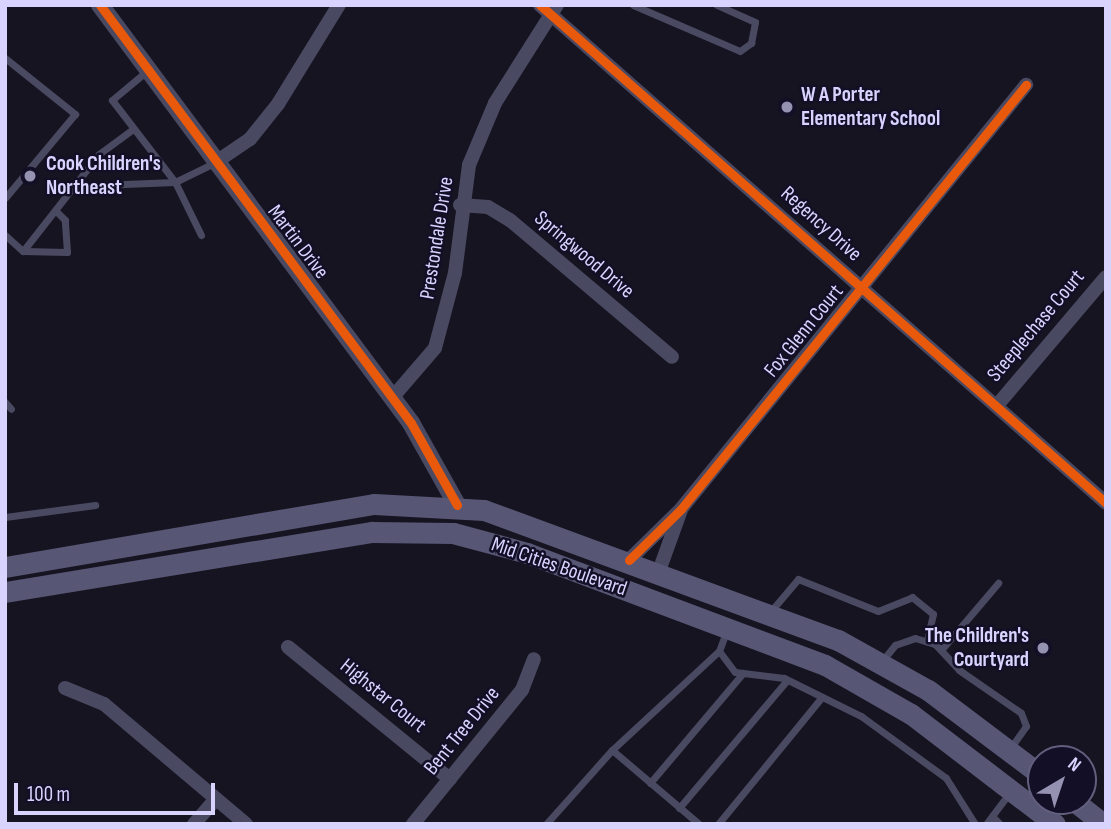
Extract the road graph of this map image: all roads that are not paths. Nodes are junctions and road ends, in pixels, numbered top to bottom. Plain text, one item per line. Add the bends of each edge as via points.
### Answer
1 (100, 5) edge
2 (339, 5) edge
3 (633, 5) edge
4 (717, 5) edge
5 (549, 8) edge
6 (5, 58) edge
7 (148, 70) junction
8 (1026, 85) dead end
9 (133, 129) junction
10 (216, 162) junction
11 (175, 182) junction
12 (74, 186) junction
13 (5, 198) edge
14 (460, 205) junction
15 (55, 210) junction
16 (5, 235) edge
17 (201, 235) dead end
18 (23, 251) junction
19 (1106, 277) edge
20 (863, 286) junction
21 (672, 357) dead end
22 (392, 398) junction
23 (999, 403) junction
24 (1106, 503) edge
25 (95, 505) dead end
26 (457, 506) junction
27 (681, 509) junction
28 (5, 517) edge
29 (357, 534) junction
30 (629, 560) junction
31 (5, 567) edge
32 (659, 571) junction
33 (998, 583) dead end
34 (5, 592) edge
35 (770, 613) junction
36 (728, 628) junction
37 (927, 641) junction
38 (288, 647) dead end
39 (942, 649) junction
40 (719, 651) junction
41 (534, 659) dead end
42 (882, 662) junction
43 (743, 673) junction
44 (787, 680) junction
45 (866, 687) junction
46 (65, 688) dead end
47 (822, 697) junction
48 (612, 750) junction
49 (1010, 751) junction
50 (1027, 764) edge
51 (450, 779) junction
52 (650, 783) junction
53 (1013, 790) junction
54 (216, 799) junction
55 (679, 808) junction
56 (992, 816) junction
57 (194, 824) edge
58 (246, 824) edge
59 (413, 824) edge
60 (546, 824) edge
61 (699, 824) edge
62 (718, 824) edge
63 (975, 824) edge
64 (986, 824) edge
65 (1000, 824) edge
66 (1055, 824) edge

1 - 7 street, Martin Drive
2 - 10 street via 271,113 250,139
3 - 4 lane via 740,51 751,43 755,22
5 - 14 street, Prestondale Drive via 495,103
5 - 20 street, Regency Drive
6 - 13 lane via 75,114
7 - 9 lane via 112,100
7 - 10 street, Martin Drive
8 - 20 street, Fox Glenn Court
9 - 11 lane
9 - 12 lane via 99,154
10 - 11 lane
10 - 22 street, Martin Drive
11 - 12 lane
11 - 17 lane
12 - 15 lane
14 - 21 street, Springwood Drive via 488,207 510,220
14 - 22 street, Prestondale Drive via 455,274 435,348
15 - 18 lane
15 - 18 lane via 65,220 67,252
16 - 18 lane
19 - 23 street, Steeplechase Court
20 - 23 street, Regency Drive
20 - 27 street, Fox Glenn Court
22 - 26 street, Martin Drive
23 - 24 street, Regency Drive
25 - 28 lane
26 - 29 main road via 432,521 376,521
26 - 30 main road, Mid Cities Boulevard via 539,526
26 - 31 main road, Mid Cities Boulevard via 374,504
27 - 30 street, Fox Glenn Court
27 - 32 street, Fox Glenn Court
29 - 34 main road, Mid Cities Boulevard
29 - 36 main road, Mid Cities Boulevard via 453,533 527,553
30 - 32 main road, Mid Cities Boulevard
32 - 35 main road, Mid Cities Boulevard
33 - 39 lane
35 - 37 lane via 780,593 798,579 878,611 912,597 933,614
35 - 42 main road, Mid Cities Boulevard
36 - 40 lane
36 - 45 main road, Mid Cities Boulevard
37 - 39 lane
37 - 42 lane via 895,645
38 - 51 street, Highstar Court
39 - 49 lane via 959,670 1021,713 1026,726
40 - 43 lane
40 - 48 lane
41 - 51 street, Bent Tree Drive via 522,690
42 - 45 main road
42 - 49 main road, Mid Cities Boulevard
43 - 44 lane
43 - 52 lane
44 - 47 lane
44 - 55 lane
45 - 53 main road, Mid Cities Boulevard
46 - 54 street via 104,704
47 - 62 lane
47 - 63 lane via 931,765 957,792
48 - 52 lane
48 - 60 lane
49 - 50 main road, Mid Cities Boulevard
51 - 59 street, Bent Tree Drive
52 - 55 lane
53 - 56 lane
53 - 66 main road, Mid Cities Boulevard
54 - 57 street
54 - 58 street
55 - 61 lane
56 - 64 lane
56 - 65 lane

